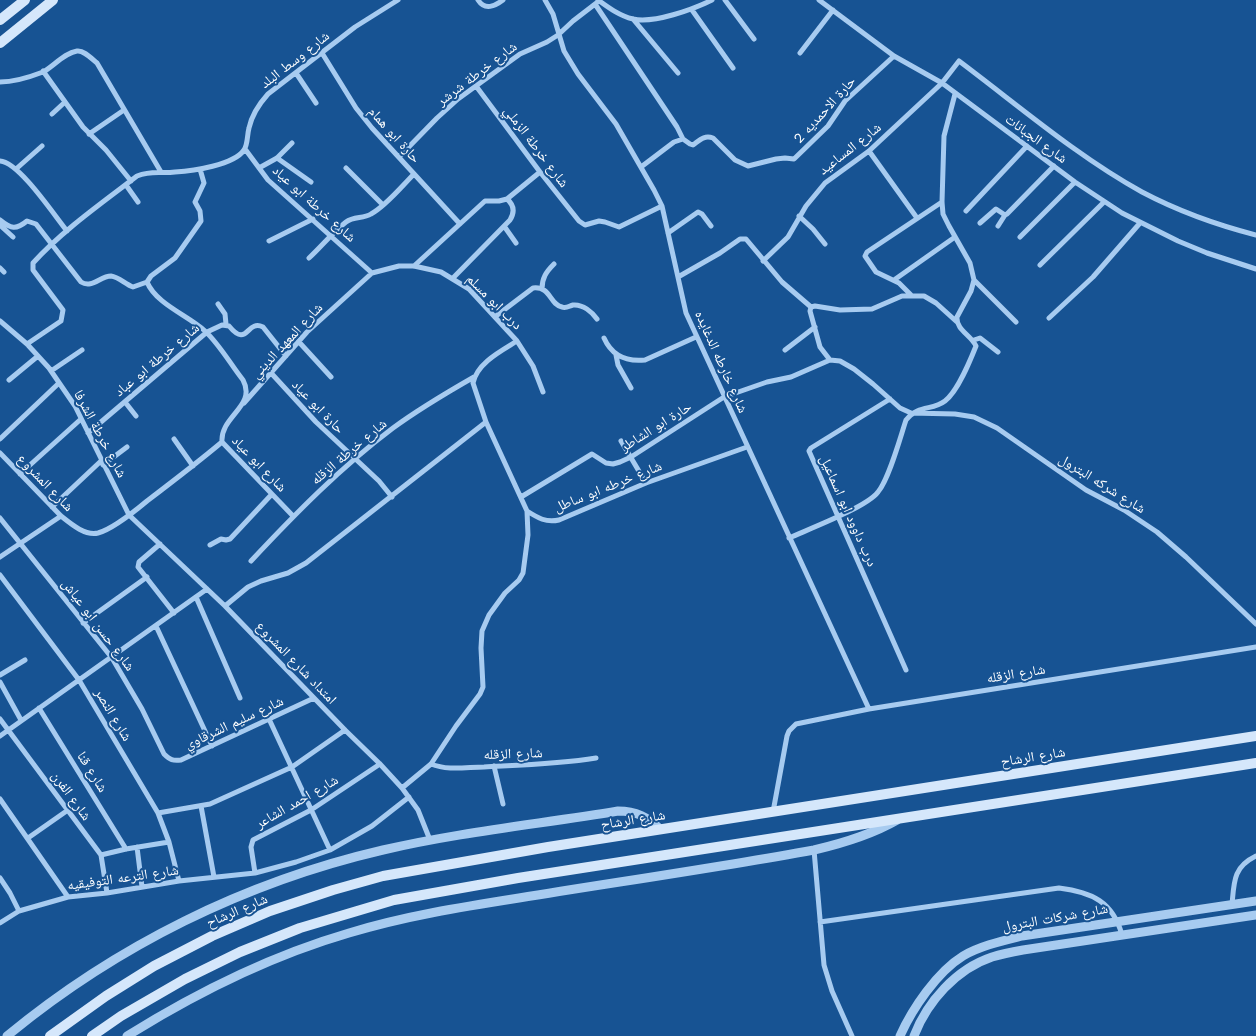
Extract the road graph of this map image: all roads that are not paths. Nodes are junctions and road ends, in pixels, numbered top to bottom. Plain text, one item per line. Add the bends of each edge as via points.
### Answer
1 (24, 0) edge
2 (53, 0) edge
3 (398, 0) edge
4 (478, 0) edge
5 (503, 0) edge
6 (545, 0) edge
7 (712, 0) edge
8 (725, 0) edge
9 (819, 0) edge
10 (598, 2) edge
11 (692, 10) junction
12 (833, 10) junction
13 (0, 20) edge
14 (634, 20) junction
15 (558, 35) junction
16 (754, 39) dead end
17 (0, 43) edge
18 (322, 53) junction
19 (800, 53) dead end
20 (894, 56) junction
21 (959, 61) joint
22 (734, 68) dead end
23 (43, 72) junction
24 (296, 73) junction
25 (678, 73) dead end
26 (0, 82) edge
27 (942, 83) junction
28 (476, 86) junction
29 (955, 94) junction
30 (65, 102) junction
31 (316, 103) dead end
32 (124, 110) junction
33 (52, 114) dead end
34 (89, 134) junction
35 (683, 139) junction
36 (292, 143) dead end
37 (42, 146) dead end
38 (1027, 146) junction
39 (245, 149) junction
40 (869, 151) junction
41 (399, 157) junction
42 (277, 158) junction
43 (0, 161) edge
44 (1054, 166) junction
45 (259, 168) junction
46 (346, 168) dead end
47 (641, 168) junction
48 (16, 169) junction
49 (200, 169) junction
50 (161, 172) junction
51 (540, 172) junction
52 (414, 174) junction
53 (310, 182) dead end
54 (1075, 182) junction
55 (128, 183) junction
56 (507, 199) junction
57 (138, 202) dead end
58 (942, 202) junction
59 (1104, 202) junction
60 (383, 204) junction
61 (662, 206) junction
62 (966, 211) dead end
63 (1005, 215) junction
64 (799, 216) junction
65 (917, 218) junction
66 (312, 219) junction
67 (0, 220) edge
68 (980, 223) dead end
69 (1140, 223) junction
70 (460, 224) junction
71 (0, 225) edge
72 (504, 226) junction
73 (712, 226) dead end
74 (998, 226) dead end
75 (67, 231) junction
76 (668, 233) junction
77 (1256, 235) edge
78 (332, 236) junction
79 (13, 237) dead end
80 (955, 237) junction
81 (1020, 237) dead end
82 (269, 241) dead end
83 (516, 243) dead end
84 (825, 244) dead end
85 (52, 245) junction
86 (309, 258) dead end
87 (764, 261) junction
88 (554, 264) dead end
89 (1040, 265) dead end
90 (414, 266) junction
91 (1256, 268) edge
92 (372, 272) junction
93 (678, 277) junction
94 (453, 278) junction
95 (894, 280) junction
96 (974, 280) junction
97 (147, 282) junction
98 (542, 288) junction
99 (911, 295) junction
100 (218, 304) dead end
101 (811, 306) junction
102 (496, 316) junction
103 (1049, 318) dead end
104 (597, 319) dead end
105 (0, 321) edge
106 (957, 322) junction
107 (1016, 322) dead end
108 (226, 324) junction
109 (815, 327) junction
110 (207, 332) junction
111 (696, 337) junction
112 (604, 338) dead end
113 (517, 340) junction
114 (974, 340) junction
115 (298, 342) junction
116 (27, 344) junction
117 (82, 350) dead end
118 (784, 350) dead end
119 (998, 352) dead end
120 (616, 355) junction
121 (38, 356) junction
122 (286, 356) junction
123 (830, 360) junction
124 (51, 371) junction
125 (272, 374) junction
126 (331, 377) dead end
127 (474, 377) junction
128 (9, 380) dead end
129 (59, 383) junction
130 (631, 388) dead end
131 (543, 392) dead end
132 (724, 398) junction
133 (890, 399) junction
134 (125, 402) junction
135 (242, 406) junction
136 (911, 413) junction
137 (136, 416) dead end
138 (81, 419) junction
139 (486, 422) junction
140 (88, 433) junction
141 (0, 439) edge
142 (174, 439) dead end
143 (621, 441) dead end
144 (222, 442) junction
145 (127, 447) dead end
146 (747, 447) junction
147 (0, 452) edge
148 (631, 457) junction
149 (355, 459) junction
150 (102, 463) junction
151 (193, 466) junction
152 (20, 474) junction
153 (646, 484) junction
154 (272, 494) junction
155 (392, 496) junction
156 (521, 497) junction
157 (52, 507) junction
158 (528, 511) junction
159 (129, 515) junction
160 (61, 516) junction
161 (293, 516) junction
162 (838, 516) junction
163 (0, 518) edge
164 (790, 538) junction
165 (20, 544) junction
166 (160, 544) junction
167 (210, 546) dead end
168 (0, 557) edge
169 (251, 562) dead end
170 (0, 575) edge
171 (147, 577) junction
172 (207, 589) junction
173 (196, 597) junction
174 (226, 606) junction
175 (174, 613) junction
176 (84, 622) junction
177 (1256, 624) edge
178 (156, 626) junction
179 (1256, 647) edge
180 (112, 658) junction
181 (25, 660) dead end
182 (906, 670) dead end
183 (0, 675) edge
184 (80, 680) junction
185 (0, 682) edge
186 (240, 698) dead end
187 (314, 698) junction
188 (39, 708) junction
189 (869, 709) junction
190 (0, 719) edge
191 (269, 719) junction
192 (21, 720) junction
193 (9, 730) junction
194 (344, 730) junction
195 (0, 736) edge
196 (1256, 736) edge
197 (212, 746) junction
198 (164, 754) joint
199 (596, 758) dead end
200 (1256, 763) edge
201 (380, 764) junction
202 (431, 764) junction
203 (494, 766) junction
204 (292, 767) junction
205 (402, 788) junction
206 (409, 797) junction
207 (0, 799) edge
208 (504, 804) dead end
209 (200, 806) junction
210 (68, 810) junction
211 (311, 810) junction
212 (773, 812) junction
213 (158, 813) junction
214 (899, 818) junction
215 (660, 829) junction
216 (28, 838) junction
217 (430, 840) junction
218 (169, 842) junction
219 (137, 847) junction
220 (126, 849) junction
221 (330, 850) junction
222 (814, 850) junction
223 (101, 855) junction
224 (1256, 856) edge
225 (255, 873) junction
226 (214, 877) junction
227 (0, 878) edge
228 (179, 881) junction
229 (142, 887) junction
230 (107, 893) junction
231 (68, 897) junction
232 (1256, 901) edge
233 (1232, 905) junction
234 (20, 911) junction
235 (1256, 915) edge
236 (1118, 921) junction
237 (820, 922) junction
238 (0, 923) edge
239 (1122, 935) junction
240 (7, 1036) edge
241 (50, 1036) edge
242 (92, 1036) edge
243 (127, 1036) edge
244 (852, 1036) edge
245 (900, 1036) edge
246 (914, 1036) edge

1 - 13 main road
2 - 17 main road
3 - 18 street, شارع وسط البلد
4 - 5 street via 486,7
6 - 15 street, شارع خارطه الدغايده via 553,14
7 - 11 street
8 - 16 street
9 - 12 street, شارع الجبانات
10 - 14 street
10 - 15 street, شارع خرطة شرشر
10 - 35 street
11 - 14 street
11 - 22 street
12 - 19 street
12 - 20 street, شارع الجبانات
14 - 25 street
15 - 28 street, شارع خرطة شرشر via 520,54
15 - 47 street, شارع خارطه الدغايده via 578,74 616,124
18 - 24 street, شارع وسط البلد
18 - 41 street, حارة ابو همام via 356,108
20 - 27 street, شارع الجبانات
20 - 35 street, حارة الاحمديه 2 via 845,101 828,126 794,159 776,159 748,166 735,160 713,138 704,137 693,145
21 - 27 street, شارع المساعيد
21 - 77 street, شارع الجبانات via 1123,180 1187,212
23 - 26 street
23 - 30 street
23 - 32 street via 69,54 78,50 83,52 97,63
24 - 31 street
24 - 39 street, شارع وسط البلد via 259,105 252,116
27 - 29 street, شارع الجبانات
27 - 40 street, شارع المساعيد
28 - 41 street, شارع خرطة شرشر via 437,118
28 - 51 street, شارع خرطة الزملي
29 - 38 street, شارع الجبانات
29 - 58 street via 944,136
30 - 33 street
30 - 34 street
32 - 34 street
32 - 50 street
34 - 55 street via 106,150
35 - 47 street, حارة الاحمديه 2 via 674,142
36 - 42 street
37 - 48 street
38 - 44 street, شارع الجبانات
38 - 62 street
39 - 45 street, شارع خرطة ابو عياد
39 - 49 street via 236,158
40 - 64 street, شارع المساعيد via 824,183
40 - 65 street
41 - 52 street, حارة ابو همام
42 - 45 street
42 - 53 street
43 - 48 street
44 - 54 street, شارع الجبانات
44 - 63 street
45 - 66 street, شارع خرطة ابو عياد
46 - 60 street
47 - 61 street, شارع خارطه الدغايده
48 - 75 street
49 - 50 street
49 - 97 street via 204,183 195,202 201,221 175,258
50 - 55 street via 137,176
51 - 56 street
51 - 61 street, شارع خرطة الزملي via 585,225 605,222 619,227
52 - 60 street
52 - 70 street, حارة ابو همام
54 - 59 street, شارع الجبانات
54 - 81 street
55 - 57 street
55 - 75 street
56 - 70 street via 485,201
56 - 72 street via 514,209
58 - 65 street
58 - 80 street
59 - 69 street, شارع الجبانات
59 - 89 street
60 - 78 street via 372,214 344,223
61 - 76 street, شارع خارطه الدغايده
63 - 68 street via 996,210
63 - 74 street
64 - 84 street
64 - 87 street, شارع المساعيد via 788,237
65 - 95 street via 865,256 876,272
66 - 78 street, شارع خرطة ابو عياد
66 - 82 street
67 - 85 street via 16,229 31,221
69 - 91 street, شارع الجبانات via 1207,253
69 - 103 street via 1093,277
70 - 90 street
71 - 79 street
72 - 83 street
72 - 94 street
73 - 76 street via 698,212
75 - 85 street
76 - 93 street, شارع خارطه الدغايده
78 - 86 street
78 - 92 street, شارع خرطة ابو عياد
80 - 95 street
80 - 96 street via 970,263
85 - 97 street via 84,284 108,276 133,287
85 - 116 street via 33,263 33,270 63,310 63,316 61,321
87 - 93 street via 743,238
87 - 101 street via 782,282
88 - 98 street via 542,280
90 - 92 street, درب ابو مسلم
90 - 94 street, درب ابو مسلم
92 - 115 street, شارع المعهد الديني
93 - 111 street, شارع خارطه الدغايده via 686,313
94 - 102 street, درب ابو مسلم
95 - 99 street
96 - 106 street
96 - 107 street
97 - 110 street via 164,302
98 - 102 street via 533,288
98 - 104 street via 561,308 586,308
99 - 101 street via 872,309 840,310
99 - 106 street via 924,296 936,303
100 - 108 street via 225,314
101 - 109 street
102 - 113 street, درب ابو مسلم
105 - 116 street, شارع خرطة الشرفا
106 - 114 street
108 - 110 street, شارع خرطة ابو عباد
108 - 122 street via 240,336 259,325
109 - 118 street
109 - 123 street via 820,347
110 - 134 street, شارع خرطة ابو عباد
110 - 135 street via 246,386 247,395
111 - 120 street via 645,360 633,361
111 - 132 street, شارع خارطه الدغايده
112 - 120 street
113 - 127 street via 490,359
113 - 131 street, درب ابو مسلم via 533,366
114 - 119 street via 980,338
114 - 136 street via 973,354 951,394 944,402
115 - 122 street, شارع المعهد الديني
115 - 126 street
116 - 121 street, شارع خرطة الشرفا
117 - 124 street
120 - 130 street
121 - 124 street, شارع خرطة الشرفا
121 - 128 street
122 - 125 street, شارع المعهد الديني
123 - 132 street, حارة ابو الشاطر via 791,377
123 - 133 street via 840,361 854,369
124 - 129 street, شارع خرطة الشرفا
125 - 135 street, شارع المعهد الديني
125 - 149 street, حارة ابو عياد
127 - 139 street via 474,390
127 - 149 street, شارع خرطة الزقله via 408,418
129 - 138 street, شارع خرطة الشرفا
129 - 141 street
132 - 146 street, شارع خارطه الدغايده
132 - 148 street, حارة ابو الشاطر
133 - 136 street
133 - 162 street, درب داوود ابو اسماعيل via 809,451
134 - 137 street
134 - 140 street, شارع خرطة ابو عباد
135 - 144 street, شارع ابو عياد via 223,429
136 - 162 street via 878,493
136 - 177 street, شارع شركه البترول via 974,417 997,428 1086,490 1157,532
138 - 140 street, شارع خرطة الشرفا
138 - 152 street
139 - 155 street
139 - 156 street
140 - 150 street, شارع خرطة الشرفا
142 - 151 street
143 - 148 street
144 - 151 street, شارع المشروع
144 - 154 street, شارع ابو عياد
145 - 150 street
146 - 153 street, شارع خرطه ابو ساطل
146 - 164 street, شارع خارطه الدغايده
147 - 152 street, شارع المشروع
148 - 153 street
148 - 156 street, حارة ابو الشاطر via 613,464 592,454
149 - 155 street, حارة ابو عياد
149 - 161 street, شارع خرطة الزقله
150 - 157 street
150 - 159 street, شارع خرطة الشرفا
151 - 159 street, شارع المشروع
152 - 157 street, شارع المشروع
153 - 158 street, شارع خرطه ابو ساطل via 559,520 549,522
154 - 161 street, شارع ابو عياد
154 - 167 street via 230,539 221,539
155 - 174 street via 306,563 248,587
156 - 158 street
157 - 160 street, شارع المشروع
158 - 202 street via 523,573 489,615 482,631 483,687
159 - 160 street, شارع المشروع via 98,533 85,532
159 - 166 street, امتداد شارع المشروع
160 - 165 street
161 - 169 street, شارع خرطة الزقله
162 - 164 street
162 - 182 street, درب داوود ابو اسماعيل
163 - 165 street, شارع حسن ابو عياش
164 - 189 street, شارع خارطه الدغايده
165 - 168 street
165 - 176 street, شارع حسن ابو عياش
166 - 171 street via 138,564
166 - 172 street, امتداد شارع المشروع
170 - 184 street, شارع النصر
171 - 175 street
171 - 176 street
172 - 173 street
172 - 174 street, امتداد شارع المشروع
173 - 175 street
173 - 186 street
174 - 187 street, امتداد شارع المشروع
175 - 178 street
176 - 180 street, شارع حسن ابو عياش
178 - 180 street
178 - 197 street
179 - 189 street, شارع الزقله
180 - 184 street
180 - 198 street, شارع حسن ابو عياش
181 - 183 street
184 - 188 street
184 - 213 street, شارع النصر
185 - 192 street
187 - 191 street, شارع سليم الشرقاوي
187 - 194 street, امتداد شارع المشروع
188 - 192 street
188 - 220 street, شارع قنا
189 - 212 street, شارع الزقله via 796,724 788,731
190 - 193 street, شارع الفرن
191 - 197 street, شارع سليم الشرقاوي
191 - 204 street
192 - 193 street
193 - 195 street
193 - 210 street, شارع الفرن
194 - 201 street, امتداد شارع المشروع
194 - 204 street
196 - 212 main road, شارع الرشاح
197 - 198 street, شارع سليم الشرقاوي via 181,760 171,760
199 - 203 street, شارع الزقله via 565,763
200 - 214 main road
201 - 205 street, امتداد شارع المشروع
201 - 211 street, شارع احمد الشاعر
202 - 203 street, شارع الزقله via 443,768
202 - 205 street
203 - 208 street
204 - 209 street
204 - 211 street
205 - 206 street, امتداد شارع المشروع
206 - 217 street, امتداد شارع المشروع
206 - 221 street, شارع الترعه التوفيقيه via 372,826
207 - 216 street
209 - 213 street
209 - 226 street
210 - 216 street
210 - 223 street, شارع الفرن
211 - 221 street
211 - 225 street, شارع احمد الشاعر via 253,840
212 - 215 main road, شارع الرشاح
213 - 218 street, شارع النصر
214 - 222 street via 871,834
214 - 242 main road via 394,900 300,928 240,952 185,979
215 - 217 street via 646,817 618,810
215 - 241 main road, شارع الرشاح via 418,868 333,890 212,936 154,966
216 - 231 street
217 - 240 street via 303,873 203,912 100,967
218 - 219 street
218 - 228 street, شارع النصر
219 - 220 street
219 - 229 street
220 - 223 street
221 - 225 street, شارع الترعه التوفيقيه
222 - 237 street
222 - 243 street via 467,906 365,928 252,968 164,1013
223 - 230 street, شارع الفرن
224 - 233 street via 1242,865 1234,878
225 - 226 street, شارع الترعه التوفيقيه
226 - 228 street, شارع الترعه التوفيقيه
227 - 234 street
228 - 229 street, شارع الترعه التوفيقيه
229 - 230 street, شارع الترعه التوفيقيه
230 - 231 street, شارع الترعه التوفيقيه
231 - 234 street, شارع الترعه التوفيقيه
232 - 233 street, شارع شركات البترول
233 - 236 street, شارع شركات البترول
234 - 238 street, شارع الترعه التوفيقيه
235 - 239 street, شارع شركات البترول
236 - 237 street via 1101,901 1074,890 1059,888
236 - 239 street
236 - 245 street, شارع شركات البترول via 1000,941 961,957 934,982
237 - 244 street via 824,965
239 - 246 street, شارع شركات البترول via 1023,950 992,957 972,966 954,978 927,1009

